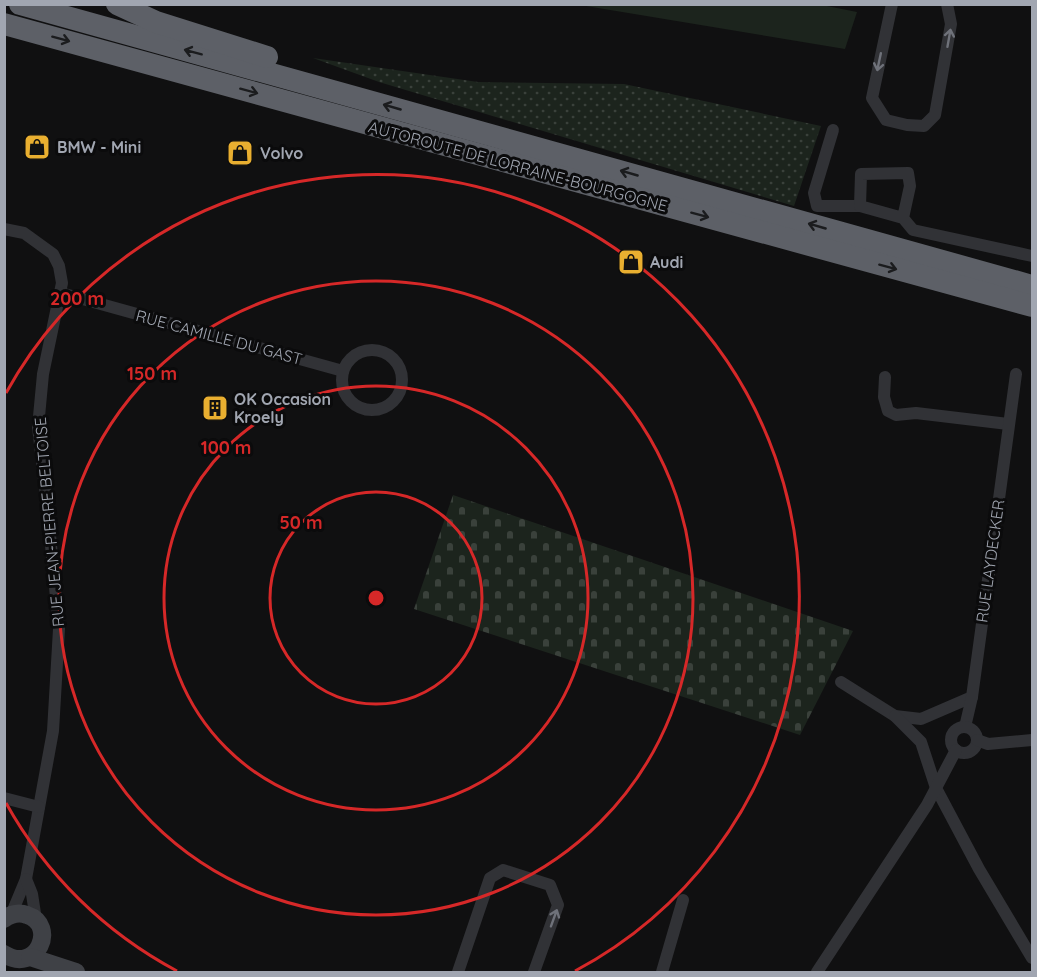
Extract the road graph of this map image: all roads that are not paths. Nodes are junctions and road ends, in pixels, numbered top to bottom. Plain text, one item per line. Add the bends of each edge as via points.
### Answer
1 (20, 4) edge
2 (117, 4) edge
3 (892, 4) edge
4 (947, 4) edge
5 (4, 24) edge
6 (330, 90) junction
7 (833, 130) dead end
8 (860, 206) junction
9 (903, 218) junction
10 (4, 229) edge
11 (1032, 255) edge
12 (1032, 286) edge
13 (61, 293) junction
14 (1032, 306) edge
15 (343, 371) junction
16 (1016, 374) dead end
17 (885, 377) dead end
18 (1008, 424) junction
19 (841, 682) dead end
20 (972, 697) junction
21 (894, 716) junction
22 (965, 727) junction
23 (977, 740) junction
24 (1032, 740) edge
25 (956, 750) junction
26 (936, 788) junction
27 (4, 798) edge
28 (39, 807) junction
29 (26, 879) junction
30 (683, 900) dead end
31 (8, 917) edge
32 (36, 920) junction
33 (42, 941) junction
34 (1032, 958) edge
35 (17, 960) edge
36 (74, 972) edge
37 (458, 972) edge
38 (534, 972) edge
39 (662, 972) edge
40 (817, 972) edge

6 -> 1 highway, AUTOROUTE DE LORRAINE-BOURGOGNE
2 - 6 highway via 156,22 312,72
3 -> 4 street via 872,98 886,120 924,126 935,115 951,24
5 -> 14 highway, AUTOROUTE DE LORRAINE-BOURGOGNE
12 -> 6 highway, AUTOROUTE DE LORRAINE-BOURGOGNE
7 - 8 street via 814,193 817,206
8 - 9 street
8 - 9 street via 861,174 908,173 910,186
9 - 11 street via 913,230
10 - 13 street, RUE JEAN-PIERRE BELTOISE via 24,233 52,254 59,266
13 - 15 street, RUE CAMILLE DU GAST
13 - 28 street, RUE JEAN-PIERRE BELTOISE via 44,374 38,427 58,629 53,730
15 - 15 street via 344,391 358,406 387,406 400,390 401,371 382,351 363,351
16 - 18 street, RUE LAYDECKER
17 - 18 street via 885,405 896,415 916,413
18 - 20 street, RUE LAYDECKER
19 - 21 street
20 - 21 street via 921,719
20 - 22 street, RUE LAYDECKER
21 - 26 street via 921,742
22 - 23 street via 975,733
22 - 25 street via 952,735 951,743
23 - 24 street via 988,744
23 - 25 street via 971,750
25 - 26 street
26 - 34 street
26 - 40 street
27 - 28 street
28 - 29 street, RUE JEAN-PIERRE BELTOISE
29 - 31 street
29 - 32 street
30 - 39 street
31 - 32 main road via 23,914
32 - 33 main road
33 - 35 main road via 39,948
33 - 36 main road
35 - 36 main road
38 -> 37 street via 558,905 550,885 503,870 490,878

